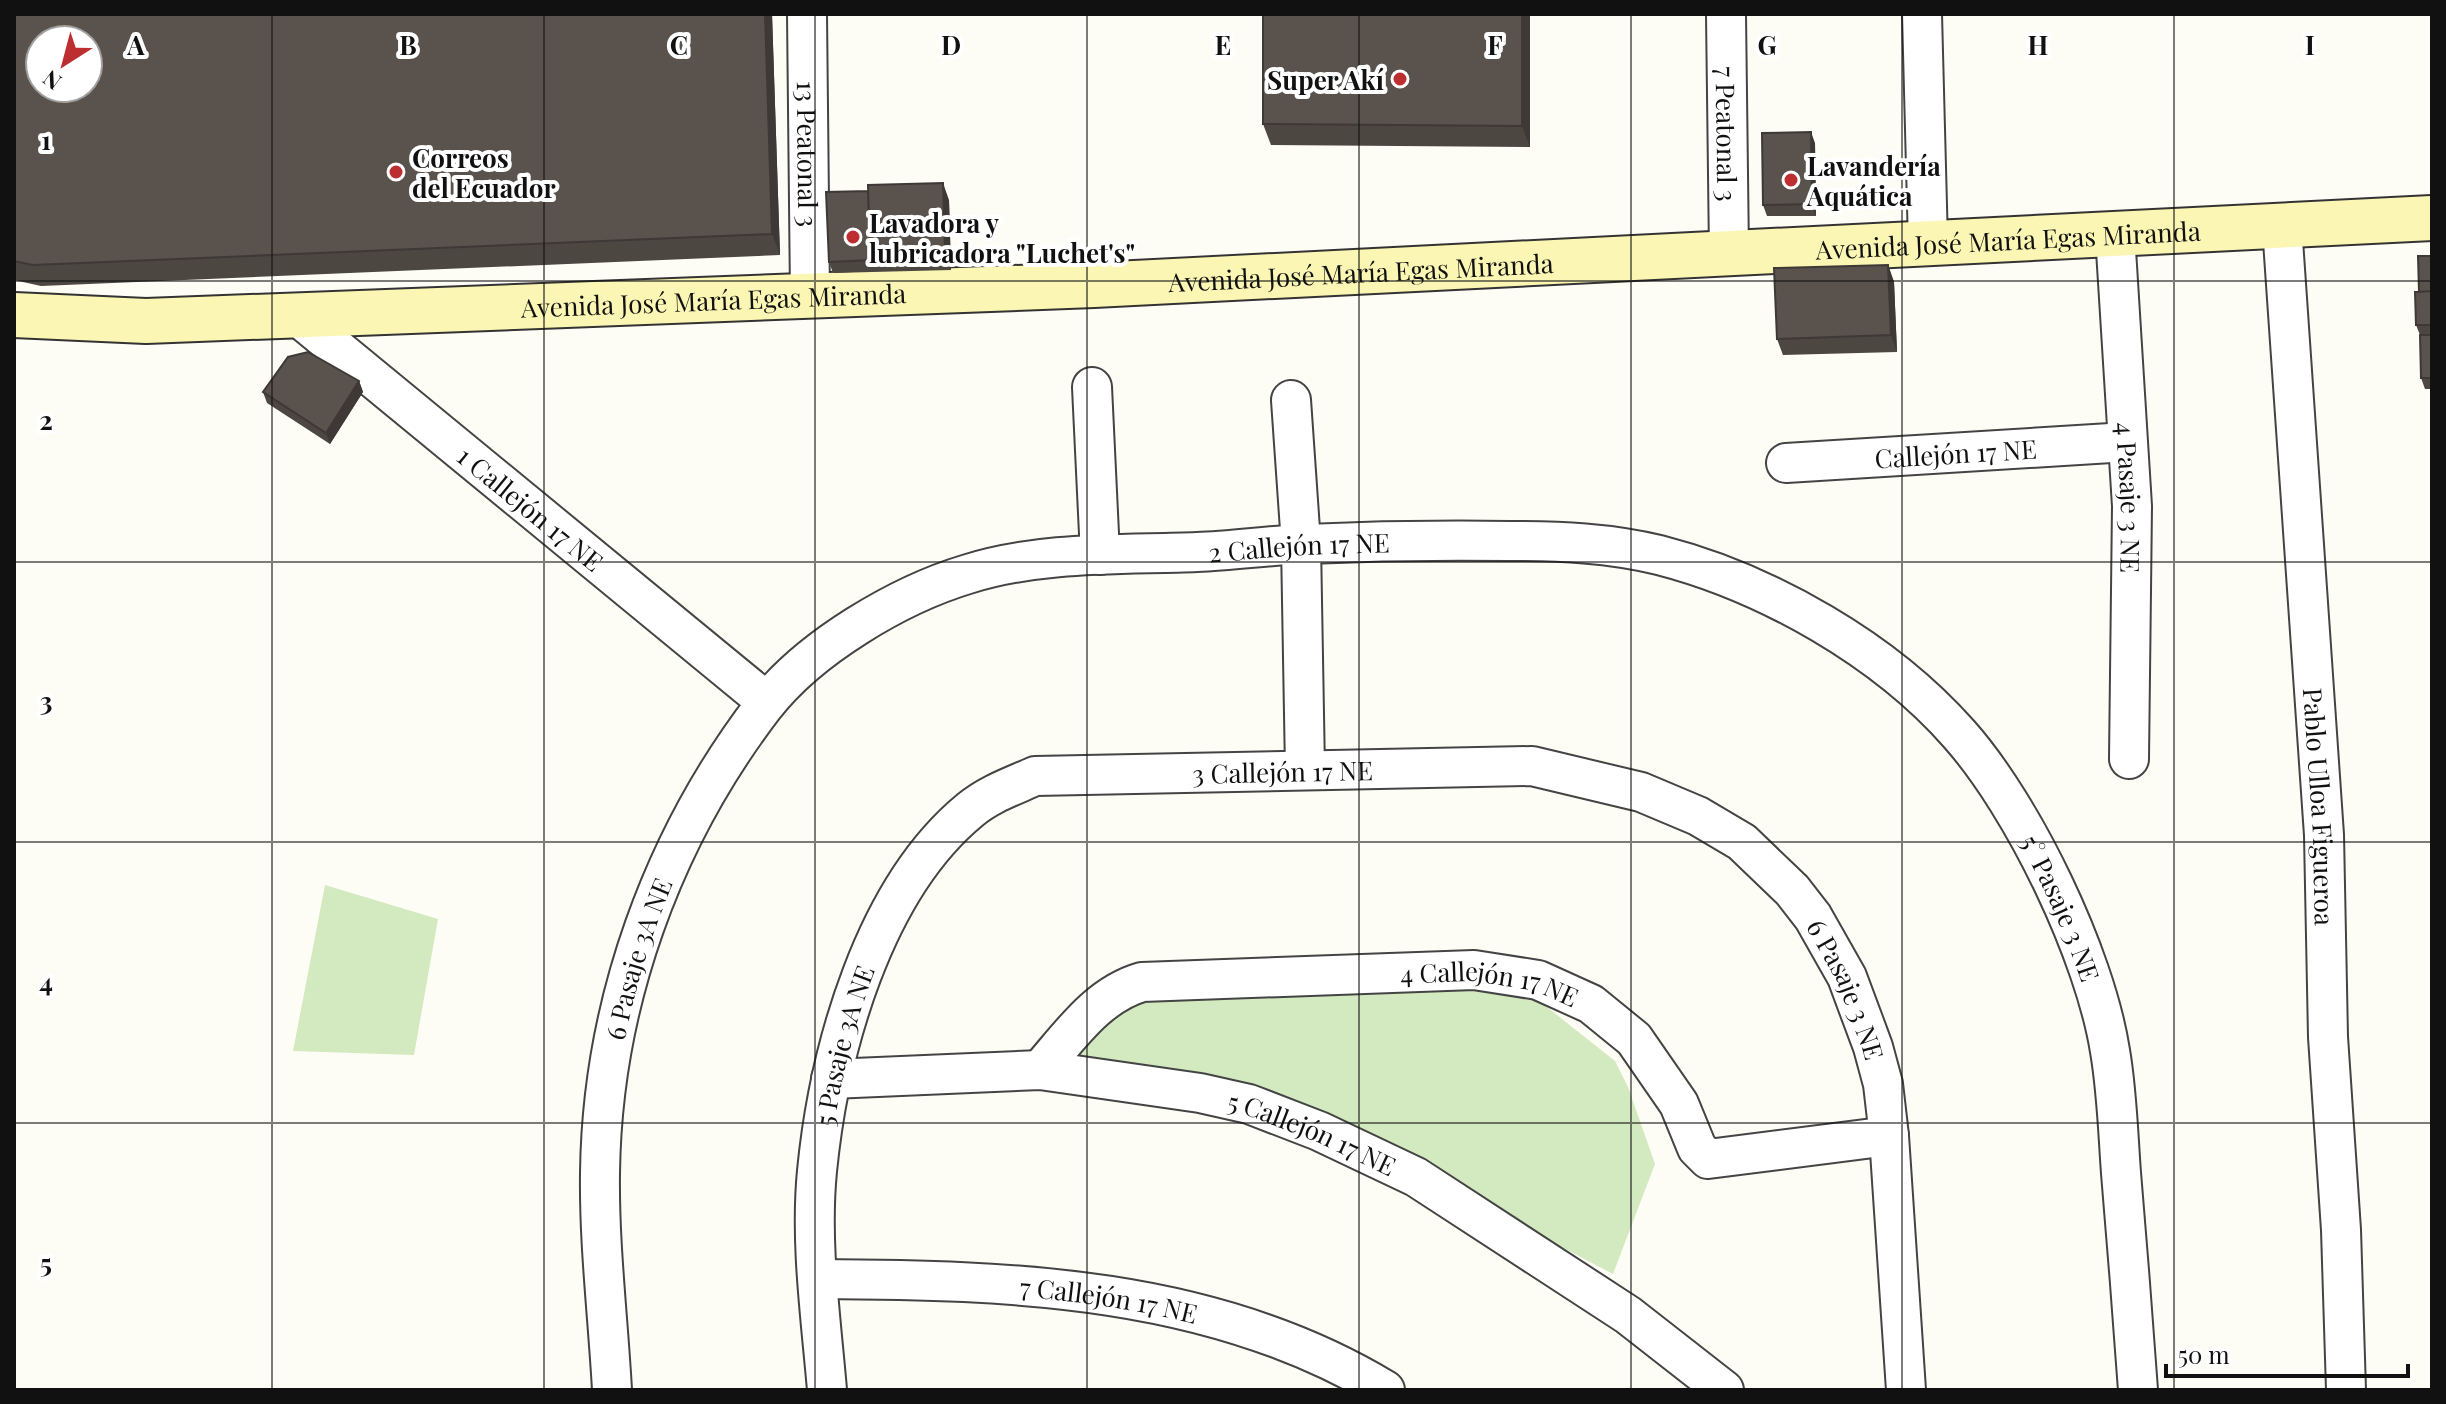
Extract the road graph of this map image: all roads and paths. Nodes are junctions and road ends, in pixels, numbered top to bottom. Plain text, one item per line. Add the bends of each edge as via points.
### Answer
1 (807, 14) edge
2 (1726, 14) edge
3 (1922, 14) edge
4 (2432, 218) edge
5 (2282, 226) junction
6 (2115, 234) junction
7 (1928, 244) junction
8 (1729, 254) junction
9 (810, 296) junction
10 (14, 315) edge
11 (296, 315) junction
12 (146, 321) junction
13 (14, 345) edge
14 (1092, 387) dead end
15 (1291, 400) dead end
16 (2127, 442) junction
17 (1786, 463) dead end
18 (1301, 544) junction
19 (1100, 555) junction
20 (1721, 576) joint
21 (881, 612) joint
22 (767, 702) junction
23 (2129, 759) dead end
24 (1532, 766) joint
25 (1305, 770) junction
26 (1035, 776) joint
27 (1040, 1070) junction
28 (831, 1079) junction
29 (1889, 1136) junction
30 (818, 1279) junction
31 (612, 1390) edge
32 (827, 1390) edge
33 (1385, 1390) edge
34 (1724, 1390) edge
35 (1906, 1390) edge
36 (2138, 1390) edge
37 (2346, 1390) edge

1 - 9 street, 13 Peatonal 3
2 - 8 street, 7 Peatonal 3
3 - 7 street
4 - 5 street, Avenida José María Egas Miranda
5 - 6 street, Avenida José María Egas Miranda
5 - 37 street, Pablo Ulloa Figueroa via 2324,835 2328,1037
6 - 7 street, Avenida José María Egas Miranda
6 - 16 street, 4 Pasaje 3 NE
7 - 8 street, Avenida José María Egas Miranda
8 - 9 street, Avenida José María Egas Miranda
9 - 11 street, Avenida José María Egas Miranda
10 - 12 street, Avenida José María Egas Miranda
11 - 12 street, Avenida José María Egas Miranda
11 - 22 street, 1 Callejón 17 NE
12 - 13 street, Avenida José María Egas Miranda
14 - 19 street
15 - 18 street
16 - 17 street, Callejón 17 NE
16 - 23 street, 4 Pasaje 3 NE via 2132,506
18 - 19 street, 2 Callejón 17 NE
18 - 20 street, 2 Callejón 17 NE via 1588,542 1664,557
18 - 25 street
19 - 21 street, 2 Callejón 17 NE via 967,574
20 - 36 street, 5° Pasaje 3 NE via 1829,630 1932,707 1986,768 2052,882 2077,938 2110,1046
21 - 22 street, 6 Pasaje 3A NE via 809,663
22 - 31 street, 6 Pasaje 3A NE via 681,836 617,1016 600,1166
24 - 25 street, 3 Callejón 17 NE
24 - 29 street, 6 Pasaje 3 NE via 1670,803 1722,829 1762,859 1813,917 1847,977 1876,1059
25 - 26 street, 3 Callejón 17 NE
26 - 28 street, 5 Pasaje 3A NE via 973,807 922,860 869,961
27 - 28 street, 5 Callejón 17 NE
27 - 29 street, 4 Callejón 17 NE via 1098,1005 1142,982 1491,971 1551,985 1591,1004 1622,1028 1644,1050 1708,1159
27 - 34 street, 5 Callejón 17 NE via 1238,1101 1391,1163 1628,1315
28 - 30 street, 5 Pasaje 3A NE via 817,1173
29 - 35 street, 6 Pasaje 3 NE
30 - 32 street, 5 Pasaje 3A NE
30 - 33 street, 7 Callejón 17 NE via 962,1280 1104,1293 1212,1316 1288,1344

